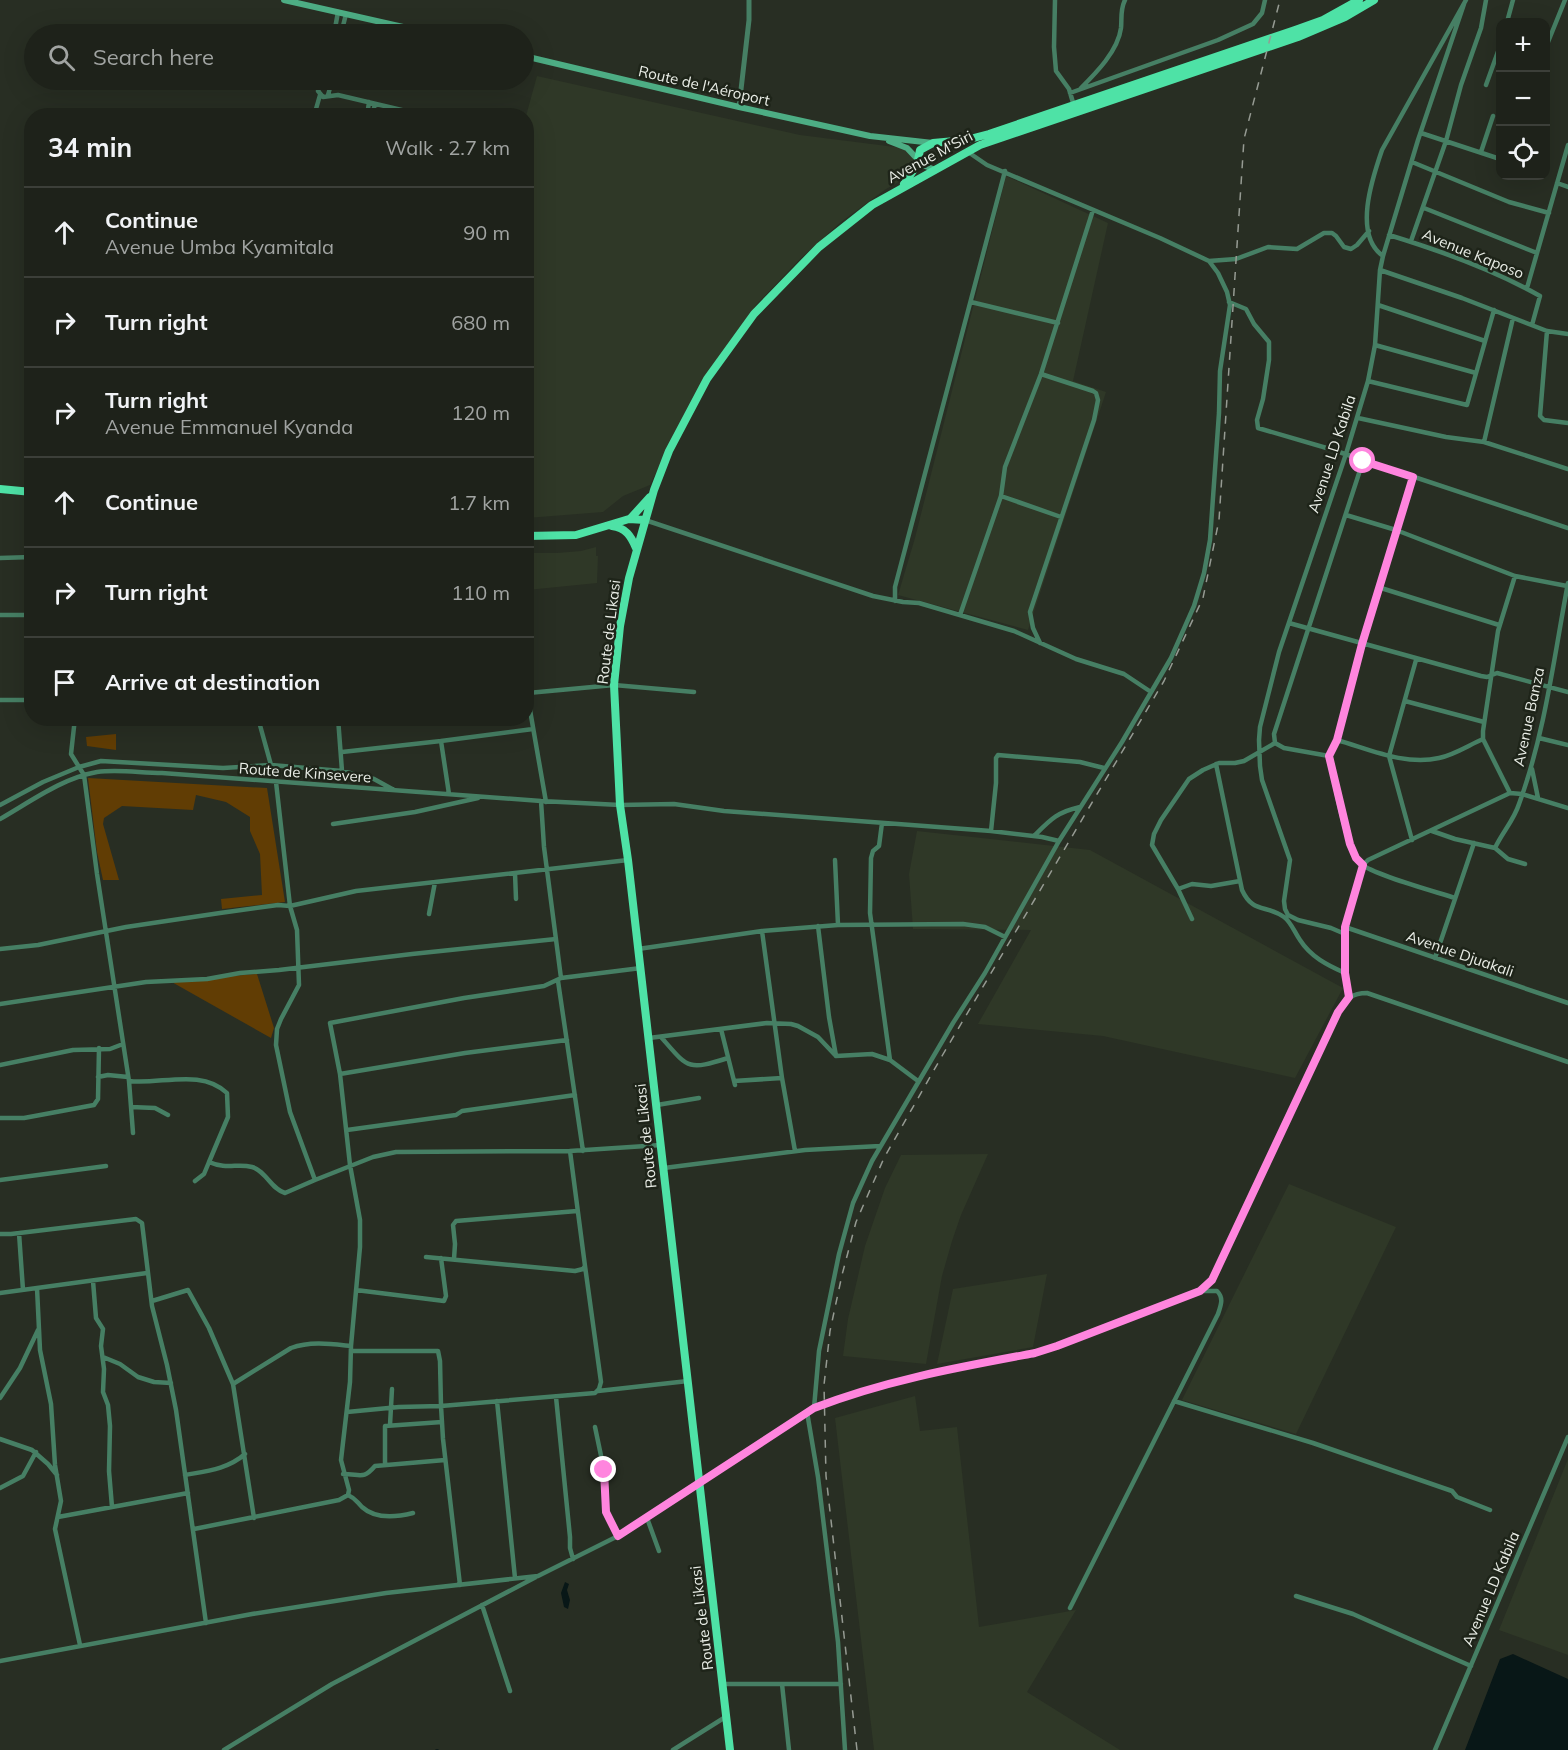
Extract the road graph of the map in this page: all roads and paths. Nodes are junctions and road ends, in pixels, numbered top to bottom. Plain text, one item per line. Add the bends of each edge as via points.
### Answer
1 (284, 0) edge
2 (749, 0) edge
3 (1056, 0) edge
4 (1125, 0) edge
5 (1264, 0) edge
6 (1359, 0) edge
7 (1374, 0) edge
8 (1486, 0) edge
9 (1513, 0) edge
10 (1565, 0) edge
11 (1465, 2) edge
12 (338, 12) junction
13 (346, 14) junction
14 (1508, 18) edge
15 (336, 24) edge
16 (344, 24) edge
17 (390, 24) edge
18 (1550, 35) edge
19 (1496, 56) edge
20 (534, 58) edge
21 (1486, 85) dead end
22 (318, 90) edge
23 (329, 90) edge
24 (332, 90) edge
25 (1078, 91) junction
26 (1070, 93) junction
27 (320, 95) junction
28 (338, 95) junction
29 (328, 96) junction
30 (372, 103) junction
31 (1073, 105) junction
32 (739, 107) junction
33 (316, 108) edge
34 (370, 108) edge
35 (372, 108) edge
36 (393, 108) edge
37 (1493, 116) dead end
38 (1421, 133) junction
39 (880, 138) junction
40 (1446, 141) junction
41 (952, 142) junction
42 (933, 143) junction
43 (1568, 145) edge
44 (968, 152) junction
45 (1481, 152) junction
46 (957, 157) junction
47 (1496, 158) edge
48 (918, 160) junction
49 (1412, 162) junction
50 (935, 170) junction
51 (1005, 171) junction
52 (1435, 172) junction
53 (1557, 183) junction
54 (1568, 187) edge
55 (899, 189) junction
56 (1424, 208) junction
57 (1093, 210) junction
58 (1549, 213) junction
59 (1369, 231) junction
60 (1389, 235) junction
61 (1411, 242) junction
62 (1537, 253) junction
63 (1383, 256) junction
64 (1209, 261) junction
65 (1380, 270) junction
66 (1527, 288) junction
67 (971, 302) junction
68 (1229, 302) junction
69 (1378, 305) junction
70 (1494, 310) junction
71 (1513, 318) junction
72 (1058, 323) junction
73 (1532, 325) junction
74 (1547, 331) junction
75 (1568, 334) edge
76 (1485, 340) junction
77 (1376, 345) junction
78 (1476, 373) junction
79 (1041, 374) junction
80 (1368, 381) junction
81 (1358, 418) junction
82 (1568, 423) edge
83 (1484, 442) junction
84 (1346, 454) junction
85 (1363, 461) junction
86 (1568, 469) edge
87 (1413, 477) junction
88 (0, 489) edge
89 (654, 490) junction
90 (24, 491) edge
91 (1001, 496) junction
92 (1346, 515) junction
93 (1061, 517) junction
94 (629, 519) junction
95 (645, 520) junction
96 (610, 526) junction
97 (1568, 528) edge
98 (1396, 530) junction
99 (534, 536) edge
100 (636, 548) junction
101 (24, 557) edge
102 (0, 558) edge
103 (1515, 576) junction
104 (1568, 585) edge
105 (1381, 588) junction
106 (895, 601) junction
107 (0, 615) edge
108 (24, 615) edge
109 (960, 615) junction
110 (1289, 623) junction
111 (1499, 625) junction
112 (1561, 625) junction
113 (1568, 627) edge
114 (1308, 629) junction
115 (1040, 643) junction
116 (1362, 644) junction
117 (1416, 660) junction
118 (1492, 675) junction
119 (614, 685) junction
120 (1550, 686) junction
121 (534, 692) edge
122 (694, 692) dead end
123 (1151, 692) junction
124 (1568, 692) edge
125 (24, 699) edge
126 (0, 700) edge
127 (1405, 702) junction
128 (1484, 722) junction
129 (74, 726) edge
130 (260, 726) edge
131 (339, 726) edge
132 (533, 726) edge
133 (533, 729) junction
134 (1539, 738) junction
135 (1483, 739) junction
136 (1337, 740) junction
137 (441, 741) junction
138 (1275, 743) junction
139 (1568, 745) edge
140 (342, 752) junction
141 (1260, 752) junction
142 (1329, 756) junction
143 (1389, 756) junction
144 (1216, 764) junction
145 (271, 765) junction
146 (79, 766) junction
147 (1532, 767) junction
148 (1104, 768) junction
149 (342, 771) junction
150 (84, 775) junction
151 (276, 782) junction
152 (396, 792) junction
153 (1510, 793) junction
154 (449, 794) junction
155 (1522, 794) junction
156 (481, 797) junction
157 (1538, 798) junction
158 (544, 801) junction
159 (0, 805) edge
160 (620, 805) junction
161 (1080, 807) junction
162 (1568, 808) edge
163 (0, 819) edge
164 (882, 823) junction
165 (333, 824) dead end
166 (991, 831) junction
167 (1432, 831) junction
168 (1034, 836) junction
169 (1412, 840) junction
170 (1059, 841) junction
171 (1474, 843) junction
172 (1495, 849) junction
173 (628, 860) junction
174 (835, 860) dead end
175 (1526, 864) dead end
176 (1363, 865) junction
177 (548, 870) junction
178 (515, 873) junction
179 (1240, 881) junction
180 (435, 882) junction
181 (1178, 889) junction
182 (1455, 898) junction
183 (516, 899) dead end
184 (290, 906) junction
185 (429, 914) dead end
186 (1287, 917) junction
187 (1192, 919) dead end
188 (838, 925) junction
189 (872, 925) junction
190 (818, 926) junction
191 (1345, 927) junction
192 (107, 931) junction
193 (762, 931) junction
194 (1345, 934) junction
195 (1005, 937) junction
196 (556, 939) junction
197 (0, 949) edge
198 (638, 949) junction
199 (1435, 958) junction
200 (297, 968) junction
201 (641, 968) junction
202 (1345, 973) junction
203 (560, 979) junction
204 (114, 987) junction
205 (1349, 997) junction
206 (1568, 1003) edge
207 (0, 1004) edge
208 (775, 1023) junction
209 (721, 1029) junction
210 (661, 1037) junction
211 (649, 1038) junction
212 (567, 1040) junction
213 (123, 1044) junction
214 (99, 1048) junction
215 (836, 1056) junction
216 (728, 1058) junction
217 (890, 1060) junction
218 (1568, 1062) edge
219 (0, 1065) edge
220 (340, 1074) junction
221 (98, 1077) junction
222 (782, 1078) junction
223 (128, 1079) junction
224 (918, 1081) junction
225 (575, 1095) junction
226 (699, 1098) dead end
227 (657, 1105) junction
228 (131, 1107) junction
229 (168, 1114) dead end
230 (0, 1118) edge
231 (347, 1130) junction
232 (134, 1133) dead end
233 (661, 1145) junction
234 (880, 1146) junction
235 (570, 1151) junction
236 (583, 1151) junction
237 (795, 1151) junction
238 (209, 1162) junction
239 (350, 1165) junction
240 (106, 1166) dead end
241 (664, 1168) junction
242 (0, 1180) edge
243 (315, 1180) junction
244 (195, 1181) dead end
245 (577, 1210) junction
246 (19, 1233) junction
247 (0, 1234) edge
248 (426, 1257) dead end
249 (441, 1258) junction
250 (454, 1259) junction
251 (585, 1266) junction
252 (147, 1273) junction
253 (93, 1281) junction
254 (37, 1288) junction
255 (23, 1290) junction
256 (356, 1290) junction
257 (1200, 1291) junction
258 (0, 1293) edge
259 (152, 1301) junction
260 (39, 1328) junction
261 (351, 1349) junction
262 (103, 1357) junction
263 (688, 1381) junction
264 (171, 1383) junction
265 (233, 1384) junction
266 (392, 1389) dead end
267 (597, 1392) junction
268 (556, 1397) junction
269 (0, 1398) edge
270 (497, 1401) junction
271 (1174, 1401) junction
272 (441, 1406) junction
273 (392, 1408) junction
274 (814, 1408) junction
275 (347, 1412) junction
276 (807, 1412) junction
277 (442, 1422) junction
278 (390, 1425) junction
279 (595, 1427) dead end
280 (1568, 1437) edge
281 (0, 1439) edge
282 (36, 1452) junction
283 (245, 1454) junction
284 (446, 1460) junction
285 (385, 1465) junction
286 (343, 1474) junction
287 (185, 1475) junction
288 (57, 1476) junction
289 (699, 1482) junction
290 (0, 1488) edge
291 (188, 1493) junction
292 (348, 1495) junction
293 (112, 1507) junction
294 (1490, 1510) dead end
295 (413, 1513) dead end
296 (58, 1518) junction
297 (254, 1518) junction
298 (647, 1518) junction
299 (194, 1529) junction
300 (618, 1536) junction
301 (659, 1551) dead end
302 (573, 1559) junction
303 (538, 1576) junction
304 (515, 1578) junction
305 (460, 1585) junction
306 (1296, 1596) dead end
307 (483, 1605) junction
308 (1070, 1608) dead end
309 (206, 1623) junction
310 (80, 1645) junction
311 (0, 1661) edge
312 (1471, 1666) junction
313 (723, 1684) junction
314 (782, 1684) junction
315 (842, 1684) junction
316 (510, 1691) dead end
317 (726, 1716) junction
318 (681, 1748) edge
319 (224, 1750) edge
320 (673, 1750) edge
321 (730, 1750) edge
322 (789, 1750) edge
323 (845, 1750) edge
324 (1435, 1750) edge

1 - 12 main road
2 - 32 street
3 - 26 street via 1056,71
4 - 25 street via 1116,44
5 - 25 street via 1262,13 1253,24
6 - 31 highway, Avenue M'Siri via 1323,20
7 - 44 highway, Avenue M'Siri via 1298,37 990,140
8 - 40 street
9 - 14 street
10 - 18 street
11 - 38 street, Avenue LD Kabila
11 - 59 street via 1382,150 1368,200
12 - 13 main road
12 - 15 street
13 - 16 street
13 - 17 main road
19 - 21 street
20 - 32 main road, Route de l'Aéroport
22 - 27 street
23 - 29 street
24 - 28 street
25 - 26 street
26 - 31 street
27 - 29 street
27 - 33 street
28 - 29 street
28 - 30 street
30 - 34 street
30 - 35 street
30 - 36 street
31 - 41 highway, Avenue M'Siri via 989,135
32 - 39 main road, Route de l'Aéroport
37 - 45 street
38 - 40 street
38 - 49 street, Avenue LD Kabila
39 - 42 main road, Route de l'Aéroport
39 - 48 main road, Route de l'Aéroport via 907,148
40 - 45 street
40 - 52 street
41 - 42 highway, Avenue M'Siri
41 - 46 highway via 963,147
42 - 48 highway via 920,150
43 - 53 street
44 - 46 highway, Avenue M'Siri
44 - 51 street
45 - 47 street
46 - 50 highway, Avenue M'Siri
48 - 50 main road, Route de l'Aéroport
48 - 55 highway
49 - 52 street
49 - 60 street, Avenue LD Kabila
50 - 55 highway, Avenue M'Siri
51 - 57 street
51 - 67 street
52 - 56 street
52 - 58 street via 1509,202
53 - 54 street
53 - 58 street
55 - 89 highway, Avenue M'Siri via 836,232 754,314 718,362 690,409
56 - 61 street
56 - 62 street
57 - 64 street
57 - 72 street
58 - 62 street
59 - 63 street via 1373,246
59 - 64 street via 1351,249 1332,233 1324,233 1297,249 1268,246 1236,259
60 - 61 street, Avenue Kaposo
60 - 63 street, Avenue LD Kabila
61 - 66 street, Avenue Kaposo
62 - 66 street
63 - 65 street, Avenue LD Kabila
64 - 68 street
65 - 69 street, Avenue LD Kabila
65 - 70 street
66 - 73 street via 1541,297
67 - 72 street
67 - 106 street via 895,587
68 - 84 street via 1246,309 1269,342 1258,428
68 - 123 street via 1220,371 1212,526 1204,573 1185,628
69 - 76 street
69 - 77 street, Avenue LD Kabila
70 - 71 street
70 - 76 street
71 - 73 street
71 - 83 street
72 - 79 street
73 - 74 street
74 - 75 street
74 - 82 street via 1540,416 1542,420
76 - 78 street
77 - 78 street
77 - 80 street, Avenue LD Kabila
78 - 80 street via 1465,405
79 - 91 street via 1005,467
79 - 93 street via 1098,396 1094,420
80 - 81 street, Avenue LD Kabila
81 - 83 street
81 - 84 street, Avenue LD Kabila
83 - 86 street
84 - 85 street
84 - 110 street, Avenue LD Kabila
85 - 87 street
85 - 92 street
87 - 97 street
87 - 98 street
88 - 90 highway
89 - 94 highway
89 - 95 highway, Avenue M'Siri
91 - 93 street
91 - 109 street
92 - 98 street
92 - 114 street
93 - 115 street via 1030,612
94 - 95 highway
94 - 96 highway
95 - 100 highway, Route de Likasi
95 - 106 street
96 - 99 highway via 576,535
96 - 100 highway via 629,534
98 - 103 street
98 - 105 street
100 - 119 highway, Route de Likasi via 624,601
101 - 102 street
103 - 104 street
103 - 111 street
104 - 112 street, Avenue Banza
105 - 111 street
105 - 116 street
106 - 109 street via 919,603
107 - 108 street
109 - 115 street
110 - 114 street
110 - 141 street, Avenue LD Kabila via 1260,727
111 - 118 street
112 - 113 street
112 - 120 street, Avenue Banza
114 - 116 street
114 - 138 street via 1274,734
115 - 123 street via 1093,666 1124,674
116 - 117 street
116 - 136 street
117 - 118 street via 1486,677
117 - 127 street
118 - 120 street
118 - 128 street
119 - 121 street
119 - 122 street
119 - 160 highway, Route de Likasi
120 - 124 street
120 - 134 street, Avenue Banza
123 - 148 street
125 - 126 street
127 - 128 street
127 - 143 street
128 - 135 street
129 - 146 street via 70,751
130 - 145 street
131 - 140 street
132 - 133 street
133 - 137 street
133 - 158 street
134 - 139 street
134 - 147 street, Avenue Banza
135 - 143 street via 1435,759
135 - 153 street
136 - 142 street
136 - 143 street
137 - 140 street
137 - 154 street
138 - 141 street
138 - 142 street
140 - 149 street
141 - 144 street via 1239,763
141 - 186 street, Avenue LD Kabila via 1262,780 1290,860 1284,901
142 - 176 street via 1350,844
143 - 169 street
144 - 179 street
144 - 181 street via 1189,780 1154,834 1152,845
145 - 146 street via 223,768 101,761
145 - 149 street
146 - 150 street
146 - 159 street
147 - 155 street, Avenue Banza
147 - 157 street
148 - 161 street
148 - 166 street via 1080,762 998,755
149 - 152 street via 374,779
150 - 151 street, Route de Kinsevere via 117,772
150 - 163 street, Route de Kinsevere
150 - 192 street
151 - 152 street, Route de Kinsevere
151 - 184 street
152 - 154 street, Route de Kinsevere
153 - 155 street
153 - 167 street
154 - 156 street, Route de Kinsevere
155 - 157 street
155 - 172 street, Avenue Banza
156 - 158 street, Route de Kinsevere
156 - 165 street
157 - 162 street
158 - 160 street, Route de Kinsevere
158 - 177 street
160 - 164 street, Route de Kinsevere via 674,804
160 - 173 highway, Route de Likasi
161 - 168 street via 1055,815
161 - 170 street
164 - 166 street, Route de Kinsevere
164 - 189 street via 879,846 871,858
166 - 168 street, Route de Kinsevere
167 - 169 street
167 - 171 street
168 - 170 street, Route de Kinsevere
169 - 176 street
170 - 195 street
171 - 172 street
171 - 182 street
172 - 175 street via 1508,859
173 - 177 street
173 - 198 highway, Route de Likasi
174 - 188 street
176 - 182 street
176 - 191 street
177 - 178 street
177 - 196 street
178 - 180 street
178 - 183 street
179 - 181 street via 1211,886 1192,884
179 - 186 street via 1251,904
180 - 184 street via 356,891
180 - 185 street
181 - 187 street
182 - 199 street
184 - 192 street
184 - 200 street via 297,930
186 - 194 street
186 - 202 street via 1301,942 1319,961
188 - 189 street
188 - 190 street
189 - 195 street via 963,924 985,927
189 - 217 street
190 - 193 street
190 - 215 street
191 - 194 street
191 - 199 street, Avenue Djuakali
192 - 197 street
192 - 204 street
193 - 198 street
193 - 208 street
194 - 202 street
195 - 224 street
196 - 200 street
196 - 203 street
198 - 201 highway, Route de Likasi
199 - 206 street, Avenue Djuakali
200 - 204 street
200 - 243 street via 299,985 277,1029 276,1045 290,1112
201 - 203 street
201 - 211 highway, Route de Likasi
202 - 205 street
203 - 212 street
203 - 220 street via 544,986 330,1023
204 - 207 street
204 - 213 street
205 - 218 street via 1367,993
205 - 257 street via 1338,1012 1215,1276
208 - 209 street
208 - 215 street via 806,1030
208 - 222 street
209 - 210 street
209 - 216 street
210 - 211 street
210 - 216 street via 684,1064 707,1065
211 - 227 highway, Route de Likasi
212 - 220 street
212 - 225 street
213 - 214 street
213 - 223 street
214 - 219 street
214 - 221 street
215 - 217 street via 868,1054
216 - 222 street via 734,1083
217 - 224 street
220 - 231 street
221 - 223 street
221 - 230 street via 98,1099 94,1105 24,1118
222 - 237 street
223 - 228 street
223 - 238 street via 193,1079 227,1093 228,1117
224 - 234 street
225 - 231 street
225 - 236 street
226 - 227 street
227 - 233 highway, Route de Likasi
228 - 229 street via 155,1108
228 - 232 street
231 - 239 street
233 - 236 street
233 - 241 highway, Route de Likasi
234 - 237 street
234 - 274 street via 853,1203 839,1254 819,1351
235 - 236 street
235 - 239 street via 396,1152
235 - 245 street
237 - 241 street
238 - 243 street via 223,1167 252,1167 285,1193
238 - 244 street via 204,1174
239 - 243 street
239 - 256 street via 360,1220
240 - 242 street
241 - 263 highway, Route de Likasi
245 - 250 street via 456,1221
245 - 251 street
246 - 247 street
246 - 252 street via 138,1220 142,1223
246 - 255 street
248 - 249 street
249 - 250 street
249 - 256 street via 444,1301
250 - 251 street via 575,1271
251 - 267 street via 601,1382
252 - 253 street
252 - 259 street
253 - 254 street
253 - 262 street via 96,1318 103,1329
254 - 255 street
254 - 260 street
255 - 258 street
256 - 261 street
257 - 271 street via 1216,1291 1221,1295 1221,1306
257 - 274 street via 1035,1353 891,1382
259 - 264 street
259 - 265 street via 189,1291
260 - 269 street
260 - 288 street
261 - 265 street via 301,1344
261 - 272 street via 438,1351
261 - 275 street
262 - 264 street via 138,1377
262 - 293 street
263 - 267 street
263 - 289 highway, Route de Likasi
264 - 287 street
265 - 283 street
266 - 273 street
267 - 268 street
268 - 270 street
268 - 302 street
270 - 272 street
270 - 304 street
271 - 294 street via 1313,1443 1452,1491 1457,1497
271 - 308 street
272 - 273 street
272 - 277 street
273 - 275 street
273 - 278 street
274 - 276 street
275 - 286 street
276 - 289 street
276 - 315 street via 819,1477
277 - 278 street
277 - 284 street
278 - 285 street via 384,1428
279 - 300 street via 604,1470 606,1512
280 - 312 street, Avenue LD Kabila
281 - 282 street
282 - 288 street
282 - 290 street via 23,1476
283 - 287 street via 223,1467
283 - 297 street
284 - 285 street
284 - 305 street
285 - 286 street via 374,1467 364,1476
286 - 292 street
287 - 291 street
288 - 296 street via 61,1501
289 - 298 street
289 - 313 highway, Route de Likasi
291 - 293 street
291 - 299 street
292 - 295 street via 379,1515
292 - 297 street
293 - 296 street
296 - 310 street via 55,1525
297 - 299 street
298 - 300 street
298 - 301 street
299 - 309 street
300 - 302 street
302 - 303 street
303 - 304 street
303 - 307 street
304 - 305 street
305 - 309 street via 386,1593
306 - 312 street via 1353,1614
307 - 316 street
307 - 319 street via 332,1684
309 - 310 street
310 - 311 street
312 - 324 street, Avenue LD Kabila
313 - 314 street
313 - 317 highway, Route de Likasi
314 - 315 street
314 - 322 street
315 - 323 street
317 - 318 street
317 - 321 highway, Route de Likasi
318 - 320 street

